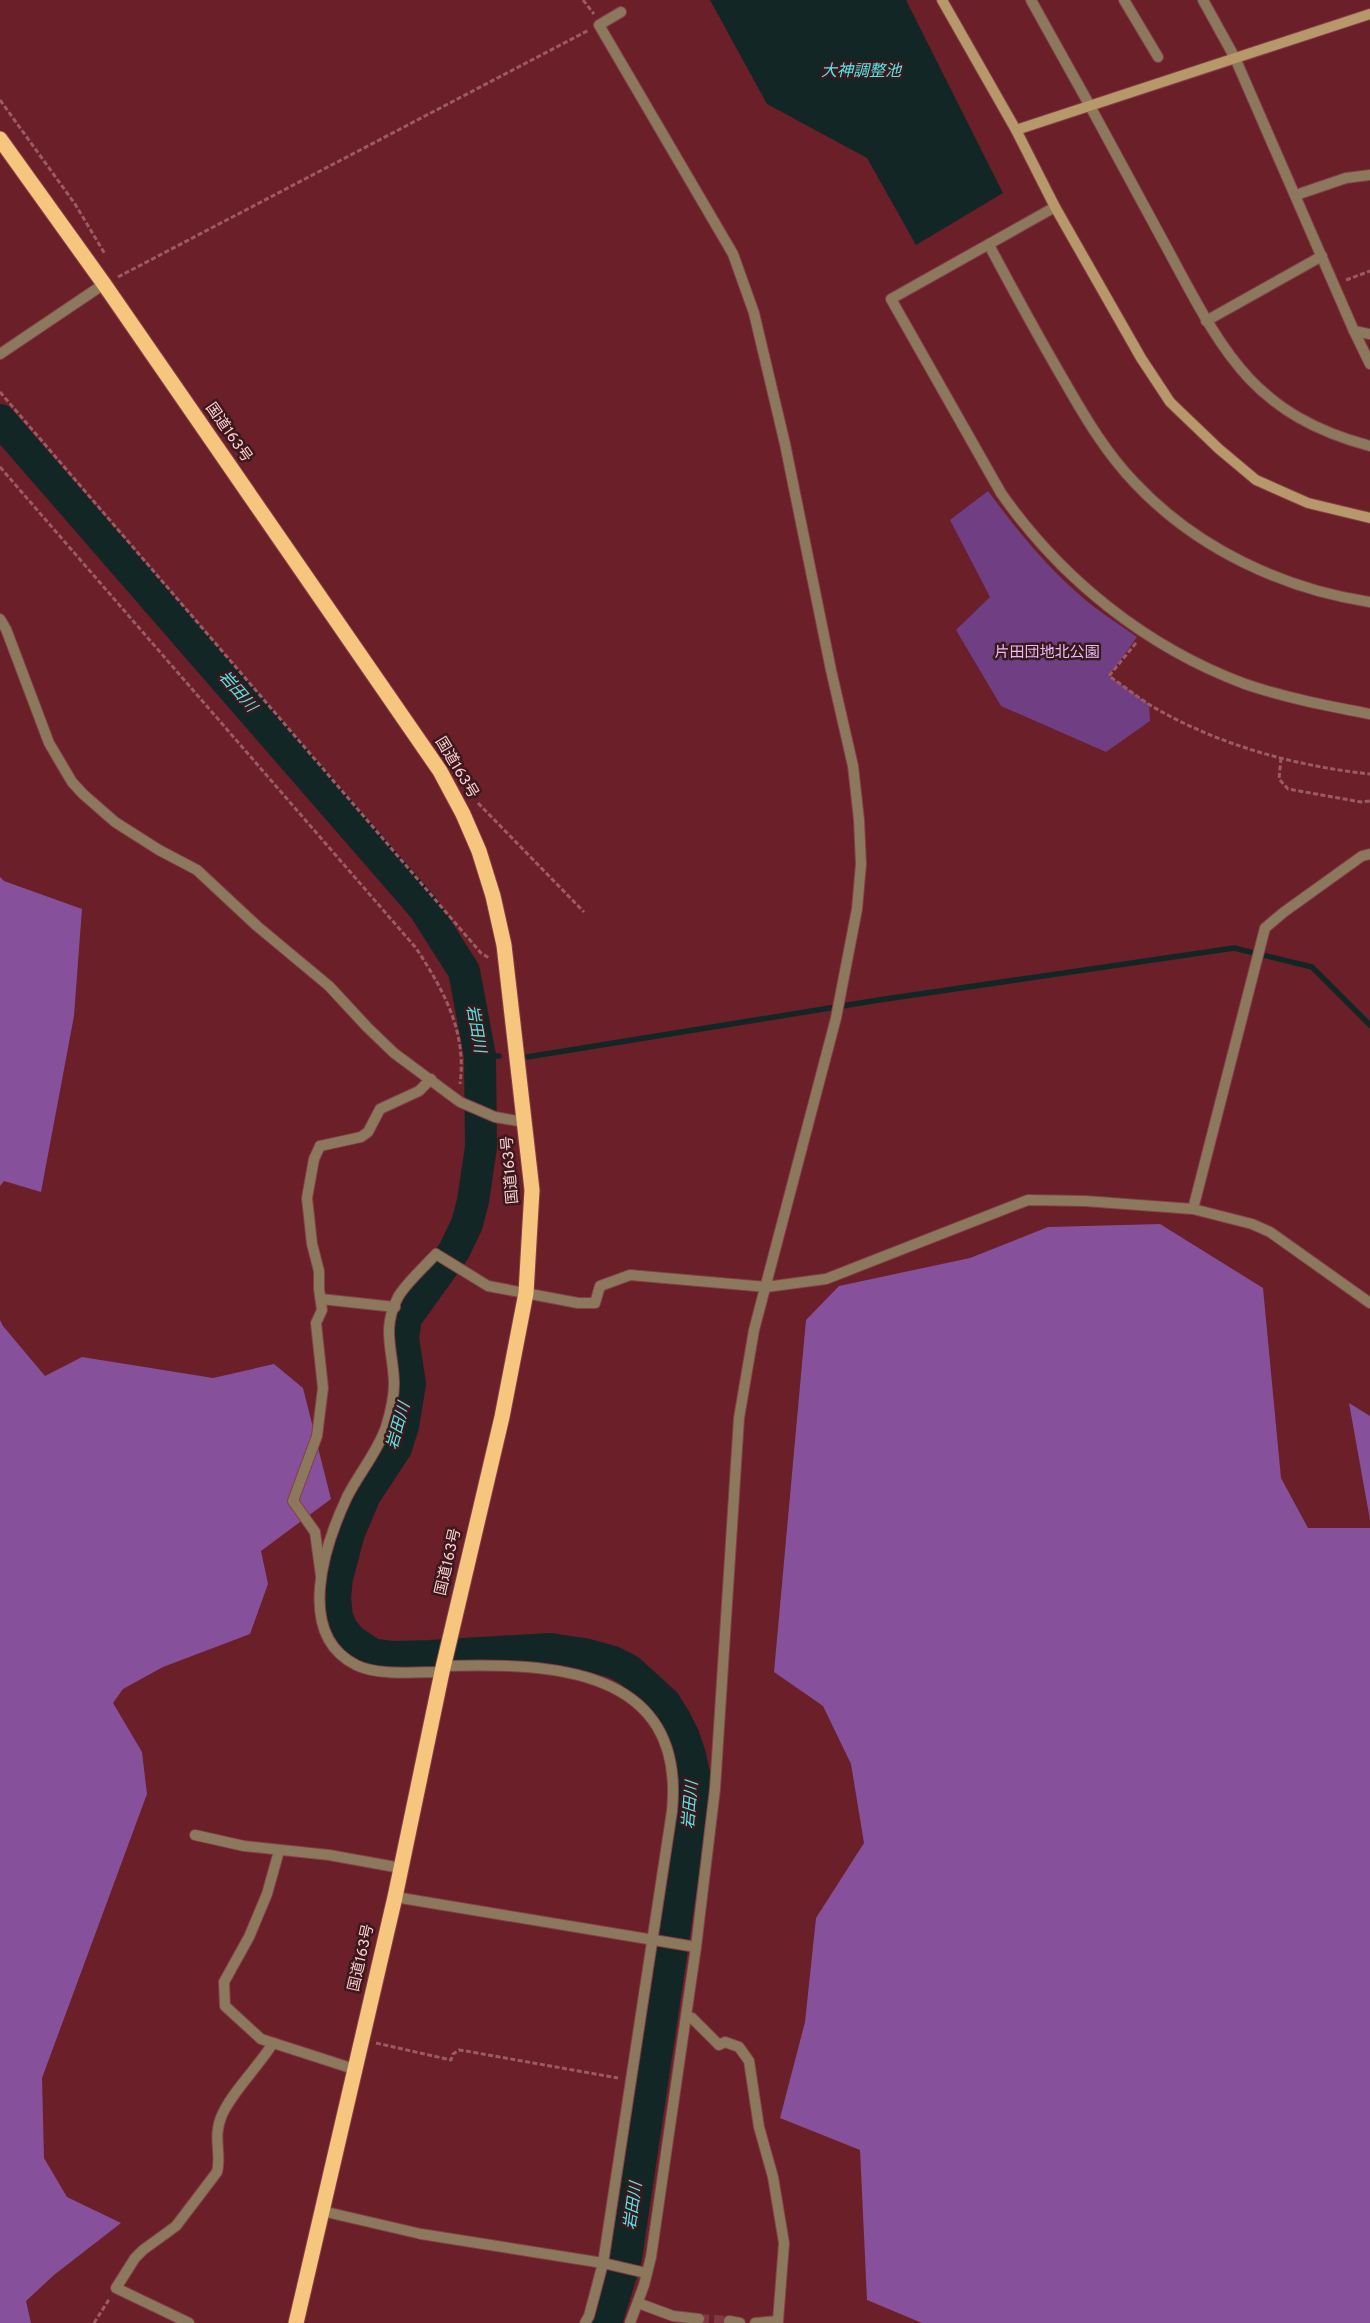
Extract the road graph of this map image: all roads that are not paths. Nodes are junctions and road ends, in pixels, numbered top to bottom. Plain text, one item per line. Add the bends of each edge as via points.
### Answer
1 (942, 0) edge
2 (1031, 0) edge
3 (1124, 0) edge
4 (1203, 0) edge
5 (621, 12) dead end
6 (1370, 14) edge
7 (1158, 58) dead end
8 (1235, 58) junction
9 (1090, 106) junction
10 (1016, 130) junction
11 (0, 139) edge
12 (1370, 175) edge
13 (1296, 195) junction
14 (1055, 207) junction
15 (989, 245) junction
16 (1322, 256) junction
17 (104, 284) junction
18 (1206, 321) junction
19 (1354, 331) junction
20 (1370, 334) edge
21 (0, 354) edge
22 (1370, 364) edge
23 (1370, 446) edge
24 (1370, 518) edge
25 (1370, 602) edge
26 (0, 620) edge
27 (1370, 714) edge
28 (1370, 854) edge
29 (431, 1079) junction
30 (524, 1122) junction
31 (1193, 1209) junction
32 (766, 1287) junction
33 (526, 1293) junction
34 (321, 1299) junction
35 (1370, 1303) edge
36 (395, 1307) junction
37 (321, 1576) junction
38 (444, 1666) junction
39 (195, 1835) dead end
40 (279, 1851) junction
41 (401, 1868) junction
42 (395, 1897) junction
43 (655, 1940) junction
44 (693, 1947) junction
45 (686, 2016) junction
46 (273, 2043) junction
47 (354, 2069) junction
48 (322, 2211) junction
49 (606, 2263) junction
50 (641, 2272) junction
51 (638, 2303) junction
52 (700, 2318) dead end
53 (729, 2321) dead end
54 (189, 2323) edge
55 (296, 2323) edge
56 (585, 2323) edge
57 (630, 2323) edge
58 (740, 2323) edge
59 (755, 2323) edge

1 - 10 street
2 - 9 street
3 - 7 street
4 - 8 street
5 - 32 street via 599,25 733,254 754,313 853,766 860,820 857,909 843,987
6 - 8 street
8 - 9 street
8 - 13 street
9 - 10 street
9 - 18 street
10 - 14 street
11 - 17 highway, 国道163号
12 - 13 street via 1346,178
13 - 16 street
14 - 15 street
14 - 24 street via 1141,358 1170,402 1256,480 1308,503
15 - 25 street via 1091,426 1135,484 1183,525 1239,560 1297,585
15 - 27 street via 891,299 1015,514 1081,584 1121,618 1144,632 1246,684 1306,702
16 - 18 street
16 - 19 street
17 - 21 street
17 - 30 highway, 国道163号 via 440,771 463,814 493,896 506,961
18 - 23 street via 1238,369 1265,395 1318,429
19 - 20 street
19 - 22 street
26 - 29 street via 49,743 82,794 114,822 197,870 329,986 394,1053
28 - 31 street via 1362,856 1265,928
29 - 30 street via 459,1100 495,1117
29 - 34 street via 419,1091 380,1109 372,1127 361,1137 320,1146 314,1158 307,1198
30 - 33 highway, 国道163号 via 532,1190
31 - 32 street via 1028,1200 826,1279
31 - 35 street via 1252,1224 1270,1232
32 - 33 street via 630,1275 600,1286 595,1303
32 - 44 street via 754,1330 739,1418 715,1789
33 - 36 street via 488,1286 436,1254 399,1297
33 - 38 highway, 国道163号 via 502,1417
34 - 36 street
34 - 37 street via 322,1310 316,1323 322,1388 317,1436 293,1501 315,1532
36 - 37 street via 388,1333 394,1382 386,1426 348,1496 331,1537
37 - 38 street via 319,1597 323,1628 346,1659 356,1666 374,1670
38 - 41 highway, 国道163号
38 - 43 street via 516,1665 581,1675 628,1696 653,1720 670,1759 673,1799
39 - 40 street
40 - 41 street via 330,1855
40 - 46 street via 267,1894 249,1937 224,1982 225,2006 261,2039
41 - 42 highway, 国道163号
42 - 43 street
42 - 47 highway, 国道163号
43 - 44 street
43 - 49 street via 631,2080
44 - 45 street
45 - 50 street via 652,2247
45 - 59 street via 719,2045 725,2042 739,2046 749,2061 784,2243 778,2321
46 - 47 street
46 - 54 street via 222,2114 217,2129 217,2172 176,2226 135,2258 116,2288
47 - 48 highway, 国道163号
48 - 49 street via 421,2234
48 - 55 highway, 国道163号
49 - 50 street
49 - 56 street
50 - 51 street
51 - 52 street via 673,2316
51 - 57 street
53 - 58 street

